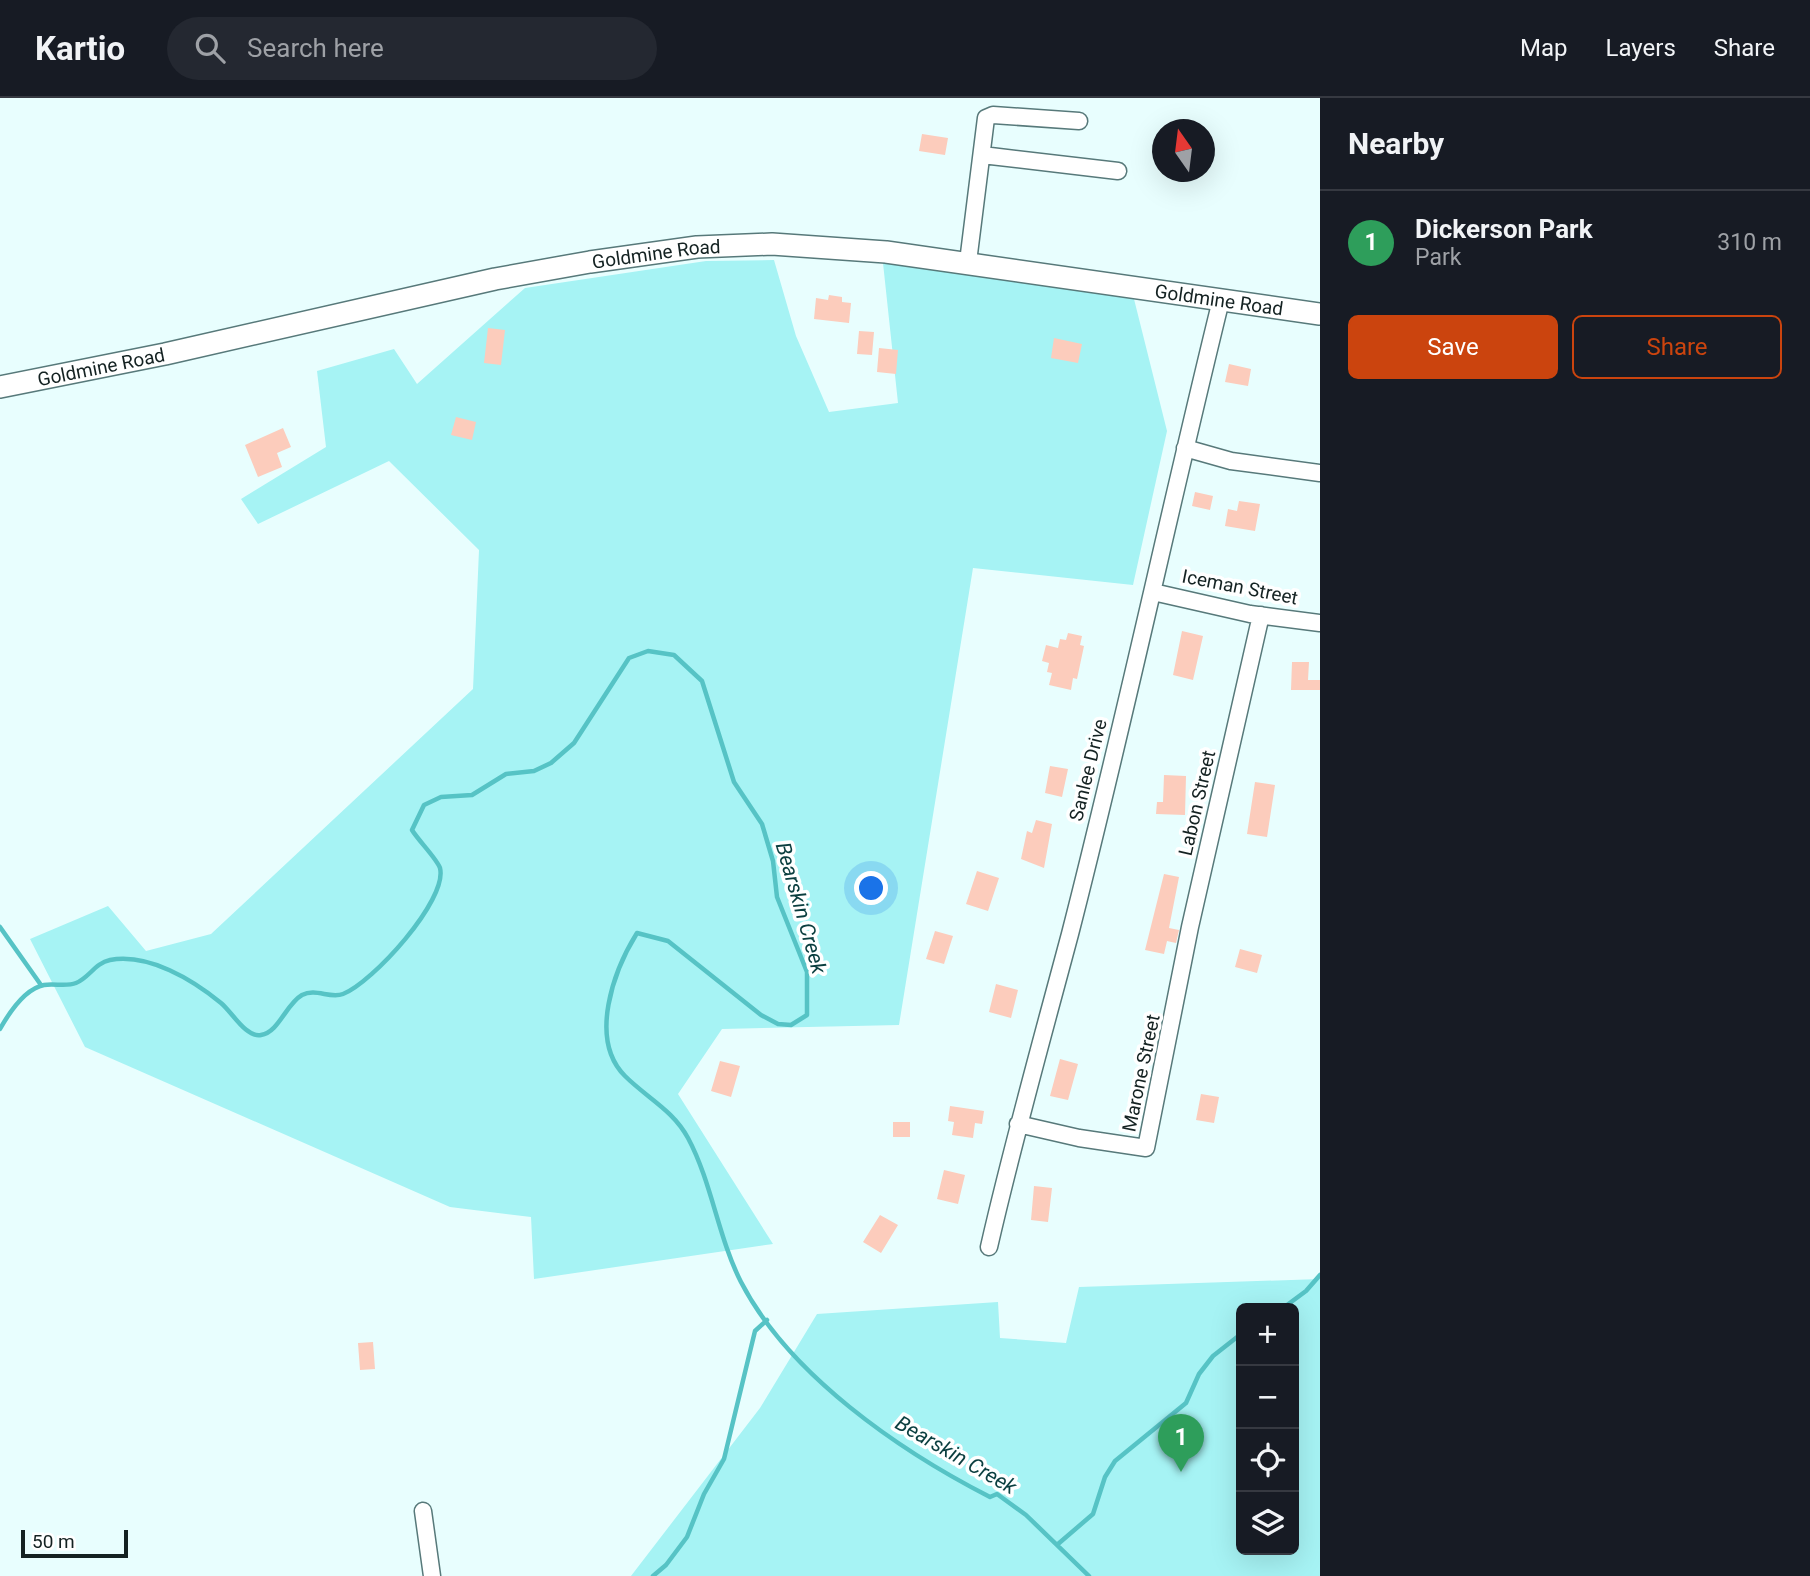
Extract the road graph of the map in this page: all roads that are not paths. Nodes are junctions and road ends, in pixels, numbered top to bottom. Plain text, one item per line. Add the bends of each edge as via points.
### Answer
1 (1079, 121) dead end
2 (982, 155) junction
3 (1118, 171) dead end
4 (968, 262) junction
5 (1221, 300) junction
6 (1320, 314) edge
7 (0, 387) edge
8 (1185, 448) junction
9 (1320, 473) edge
10 (1153, 592) junction
11 (1261, 615) junction
12 (1320, 623) edge
13 (1178, 1001) joint
14 (1018, 1124) junction
15 (989, 1247) dead end
16 (423, 1511) dead end
17 (432, 1576) edge

1 - 2 street via 993,115 986,118
2 - 3 street
2 - 4 street
4 - 5 main road, Goldmine Road
4 - 7 main road, Goldmine Road via 772,244 590,261
5 - 6 main road, Goldmine Road
5 - 8 street, Sanlee Drive
8 - 9 street via 1231,461
8 - 10 street, Sanlee Drive
10 - 11 street, Iceman Street
10 - 14 street, Sanlee Drive
11 - 12 street, Iceman Street
11 - 13 street, Labon Street
13 - 14 street, Marone Street via 1146,1148
14 - 15 street, Sanlee Drive
16 - 17 street

